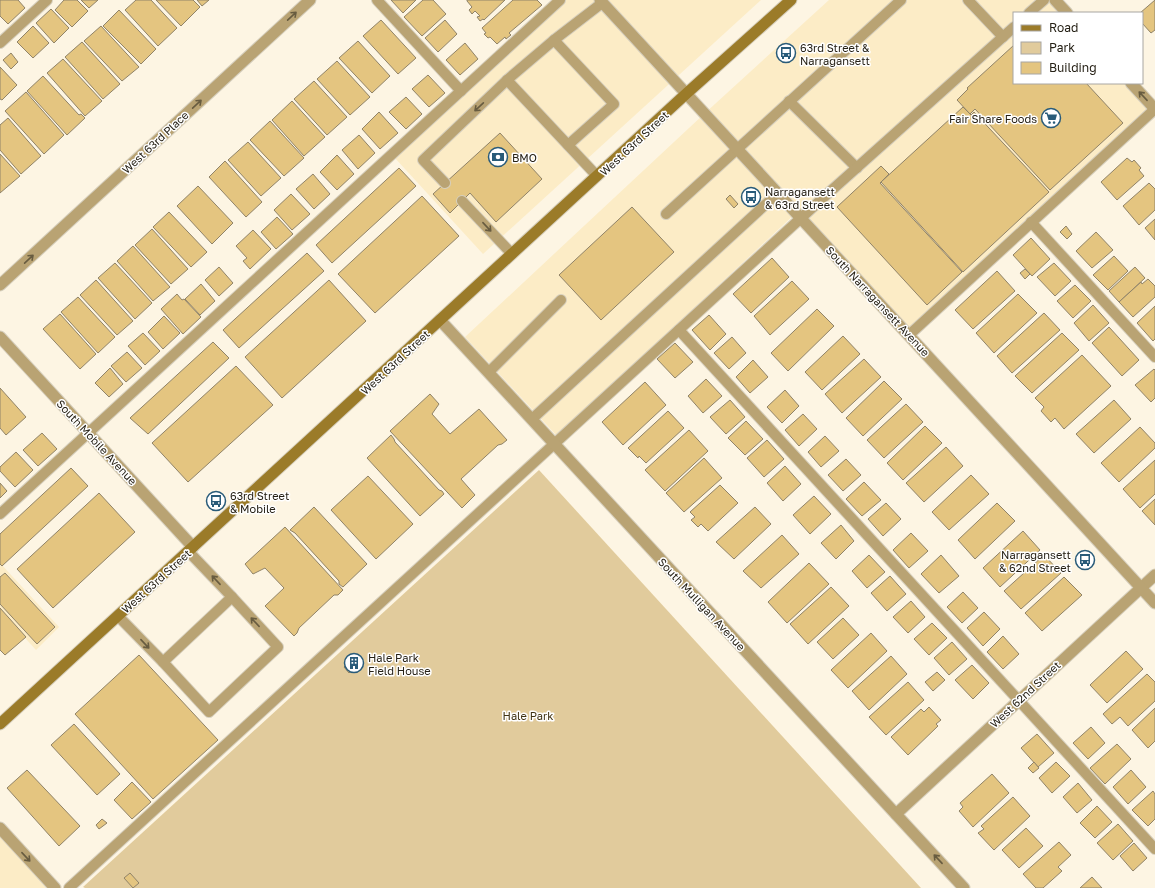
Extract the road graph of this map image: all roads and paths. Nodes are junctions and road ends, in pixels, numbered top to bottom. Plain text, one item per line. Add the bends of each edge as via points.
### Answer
1 (47, 0) edge
2 (310, 0) edge
3 (377, 0) edge
4 (560, 0) edge
5 (791, 0) edge
6 (901, 0) edge
7 (968, 0) edge
8 (1044, 0) edge
9 (1055, 0) edge
10 (601, 1) edge
11 (1030, 12) edge
12 (1066, 12) edge
13 (1013, 28) edge
14 (1003, 37) junction
15 (554, 40) junction
16 (0, 43) edge
17 (508, 80) junction
18 (1133, 84) edge
19 (461, 91) junction
20 (687, 93) junction
21 (789, 101) junction
22 (1155, 109) edge
23 (568, 145) junction
24 (737, 148) junction
25 (857, 168) junction
26 (597, 176) junction
27 (445, 183) dead end
28 (778, 193) junction
29 (462, 201) dead end
30 (666, 214) dead end
31 (801, 218) junction
32 (1031, 222) junction
33 (512, 254) junction
34 (0, 285) edge
35 (561, 300) dead end
36 (440, 320) junction
37 (678, 330) junction
38 (909, 335) junction
39 (0, 337) edge
40 (1155, 357) edge
41 (489, 372) junction
42 (532, 419) junction
43 (88, 433) junction
44 (554, 444) junction
45 (0, 514) edge
46 (191, 549) junction
47 (1155, 575) edge
48 (1141, 587) junction
49 (232, 597) junction
50 (1155, 603) edge
51 (118, 616) junction
52 (163, 662) junction
53 (1019, 700) junction
54 (0, 724) edge
55 (896, 814) junction
56 (0, 828) edge
57 (1155, 849) edge
58 (55, 888) edge
59 (70, 888) edge
60 (964, 888) edge

1 - 16 lane
34 -> 2 street, West 63rd Place
3 - 19 lane
4 - 19 lane
5 - 20 main road, West 63rd Street
6 - 21 lane
7 - 14 lane
8 - 11 lane
9 - 12 street
10 - 15 lane
10 - 20 street, South Narragansett Avenue
13 - 14 lane
14 - 25 lane
15 - 17 lane
15 - 23 lane via 614,104
17 - 23 lane
17 -> 27 lane via 423,160
22 -> 18 street
19 - 43 lane
20 - 24 street, South Narragansett Avenue
20 - 26 main road, West 63rd Street
21 - 24 lane
21 - 25 lane
22 - 32 lane
23 - 26 lane
24 - 28 street, South Narragansett Avenue
24 - 30 lane
25 - 31 lane
26 - 33 main road, West 63rd Street
28 - 31 street, South Narragansett Avenue
28 - 42 lane
29 -> 33 lane
31 - 37 lane
31 - 38 street, South Narragansett Avenue
32 - 38 lane
32 - 40 lane
33 - 36 main road, West 63rd Street
35 - 41 lane
36 - 41 street, South Mulligan Avenue
36 - 46 main road, West 63rd Street
37 - 44 lane
37 - 53 lane
38 - 48 street, South Narragansett Avenue
39 - 43 street, South Mobile Avenue
41 - 42 street, South Mulligan Avenue
42 - 44 street, South Mulligan Avenue
43 - 45 lane
43 - 46 street, South Mobile Avenue
44 - 55 street, South Mulligan Avenue
44 - 59 lane
49 -> 46 lane
46 - 51 main road, West 63rd Street
47 - 48 street, West 62nd Street
48 - 50 street, South Narragansett Avenue
48 - 53 street, West 62nd Street
49 - 52 lane
52 -> 49 lane via 209,712 278,647
51 -> 52 lane
51 - 54 main road, West 63rd Street
53 - 55 street, West 62nd Street
53 - 57 lane
60 -> 55 street, South Mulligan Avenue
56 -> 58 street

